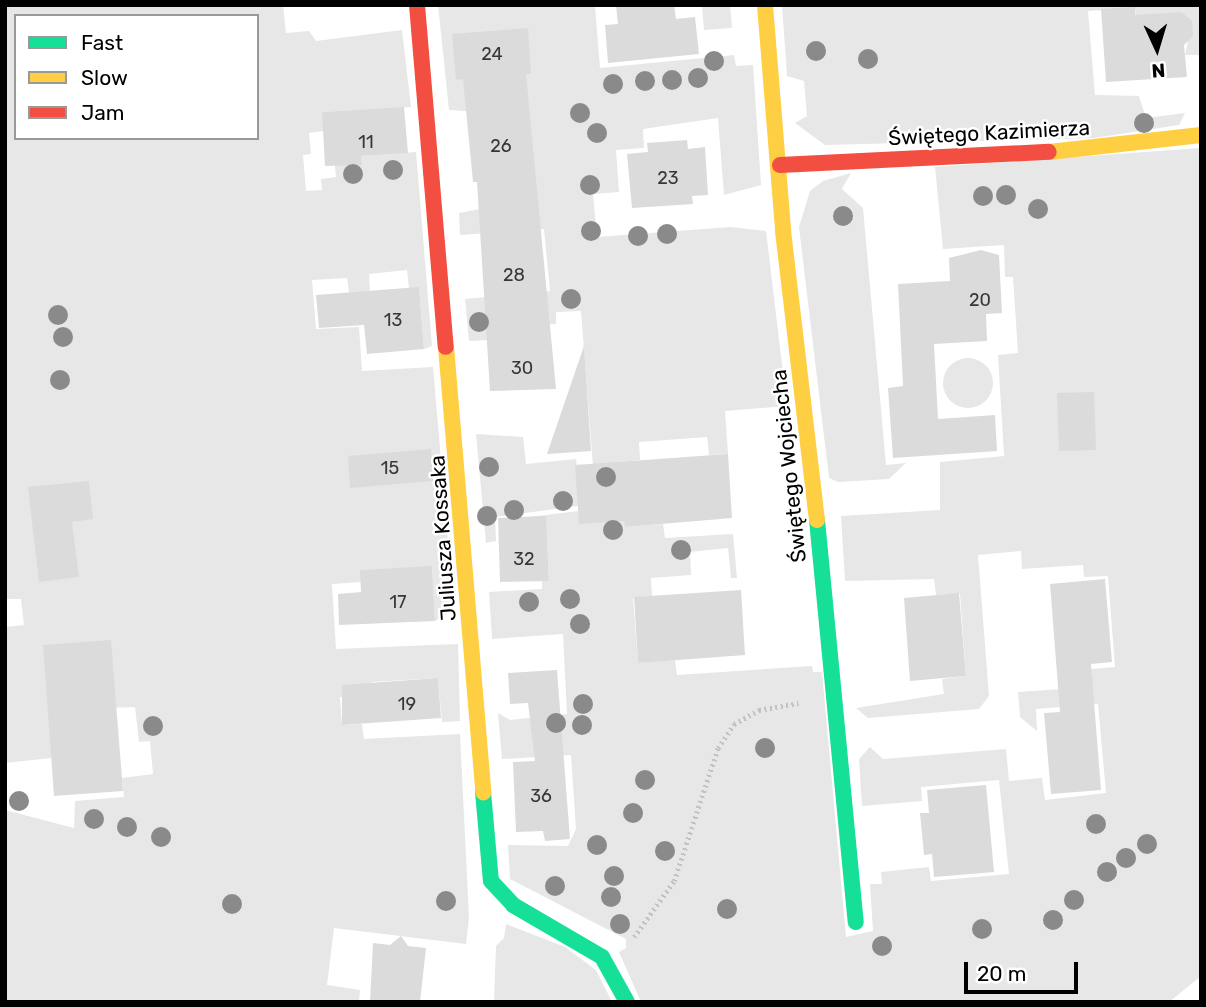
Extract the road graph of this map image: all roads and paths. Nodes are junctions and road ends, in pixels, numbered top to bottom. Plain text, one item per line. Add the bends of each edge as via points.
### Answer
1 (417, 5) edge
2 (765, 5) edge
3 (1201, 135) edge
4 (780, 164) junction
5 (837, 700) junction
6 (856, 922) dead end
7 (602, 957) junction
8 (626, 1002) edge

1 - 7 street, Juliusza Kossaka via 454,394 488,863 500,896
2 - 4 street, Świętego Wojciecha
3 - 4 street, Świętego Kazimierza via 1086,150
4 - 5 street, Świętego Wojciecha
5 - 6 street, Świętego Wojciecha
5 - 7 path via 786,703 734,724 718,748 674,881 646,927
7 - 8 street

